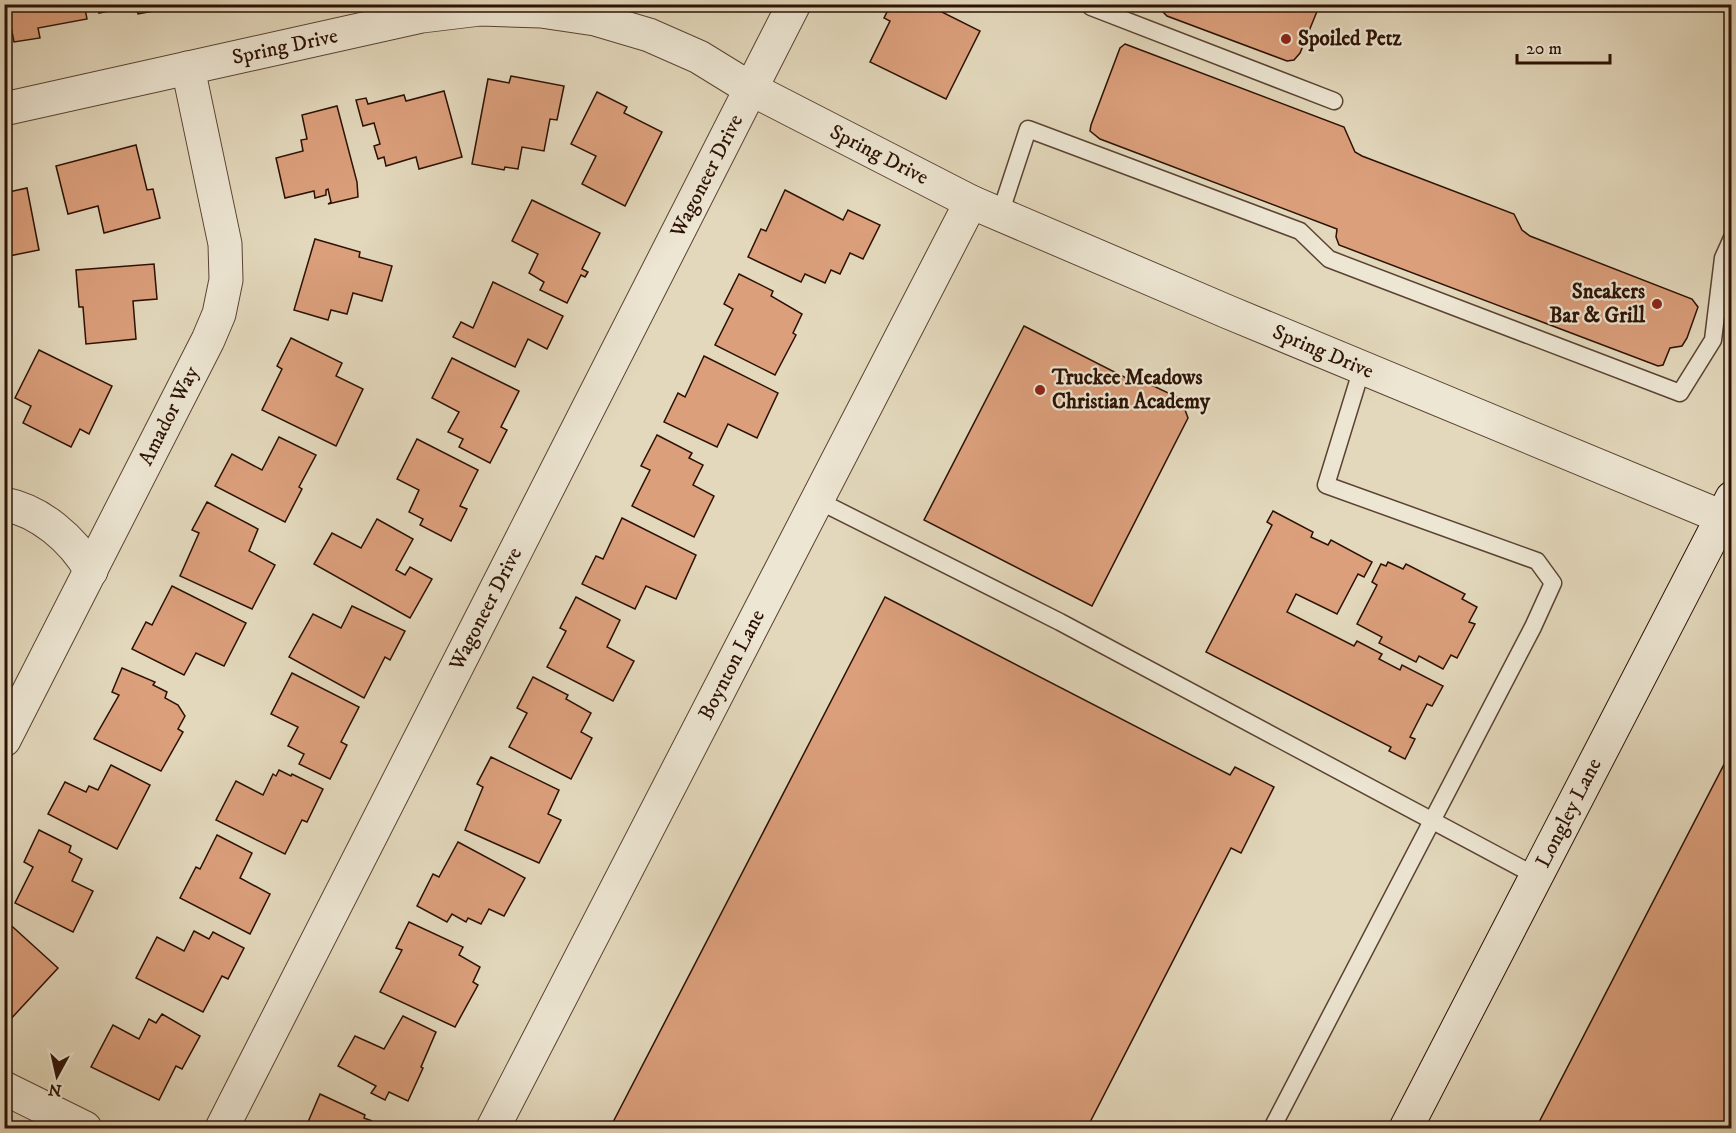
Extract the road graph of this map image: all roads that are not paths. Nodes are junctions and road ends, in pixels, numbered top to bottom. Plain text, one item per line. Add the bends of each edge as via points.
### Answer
1 (794, 4) edge
2 (1091, 7) dead end
3 (188, 68) junction
4 (751, 89) junction
5 (1334, 101) dead end
6 (4, 109) edge
7 (986, 208) junction
8 (1731, 238) edge
9 (1362, 368) junction
10 (818, 500) junction
11 (4, 504) edge
12 (1728, 512) edge
13 (91, 571) junction
14 (4, 740) edge
15 (1433, 820) junction
16 (1536, 876) junction
17 (4, 1088) edge
18 (85, 1128) edge
19 (222, 1128) edge
20 (493, 1128) edge
21 (1272, 1128) edge
22 (1406, 1128) edge

1 - 4 street, Wagoneer Drive
2 - 5 lane
3 - 4 street, Spring Drive via 422,16 480,9 541,10 595,19 649,35 699,57
3 - 6 street, Spring Drive
3 - 13 street, Amador Way via 225,244 226,279 219,314 208,340
4 - 7 street, Spring Drive
4 - 19 street, Wagoneer Drive
7 - 8 lane via 1028,129 1300,231 1329,260 1680,393 1713,340 1723,258
7 - 9 street, Spring Drive
7 - 10 street, Boynton Lane
9 - 12 street, Spring Drive
9 - 15 lane via 1326,485 1537,561 1553,583
10 - 15 lane via 1060,622
10 - 20 street, Boynton Lane
11 - 13 street via 41,519 66,537
12 - 16 street, Longley Lane
13 - 14 street, Amador Way
15 - 16 lane
15 - 21 lane
16 - 22 street, Longley Lane
17 - 18 street

